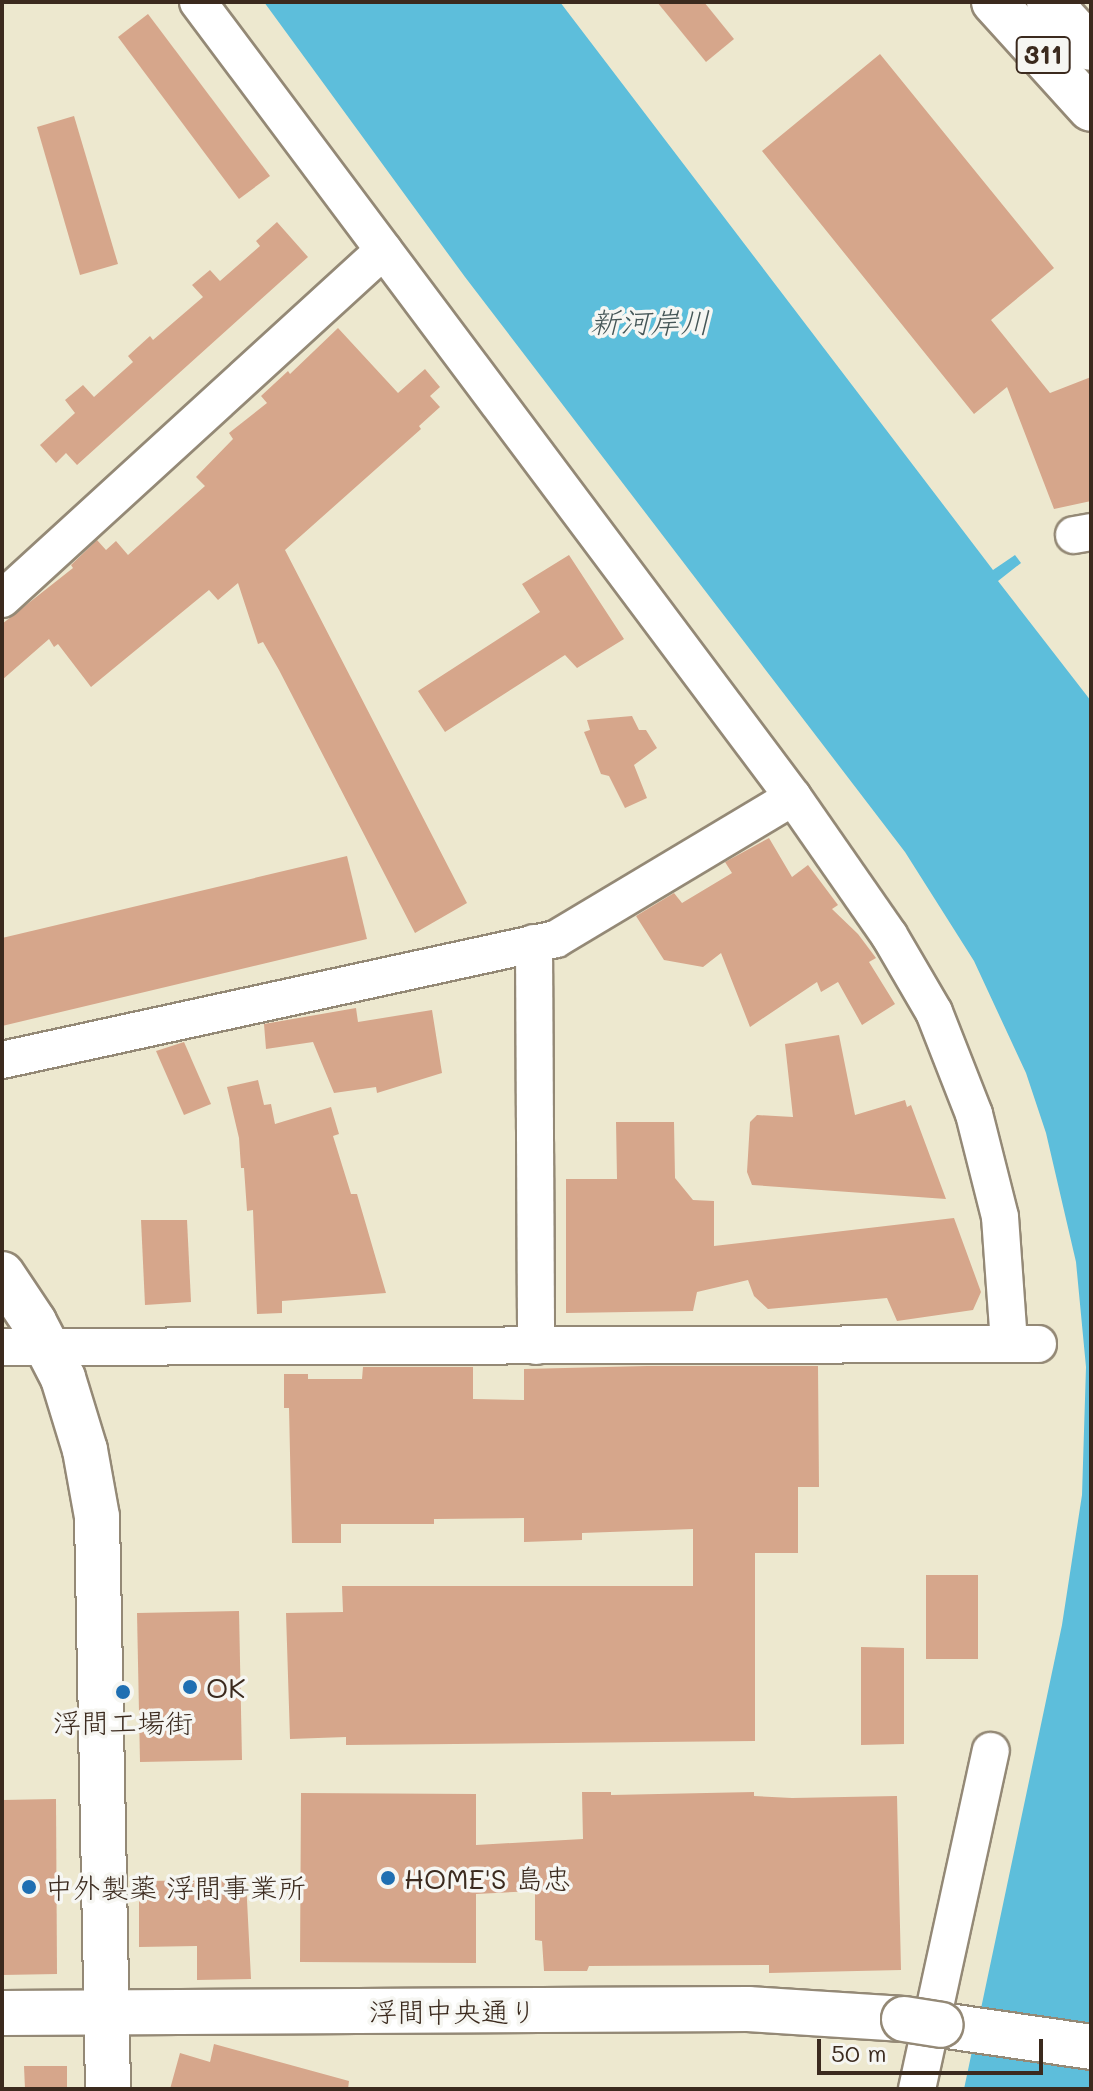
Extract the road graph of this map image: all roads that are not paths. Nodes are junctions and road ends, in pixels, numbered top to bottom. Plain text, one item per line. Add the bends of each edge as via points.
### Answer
1 (198, 2) edge
2 (994, 2) edge
3 (1049, 2) edge
4 (1091, 48) edge
5 (1091, 109) edge
6 (384, 250) junction
7 (2, 599) edge
8 (793, 797) junction
9 (534, 943) junction
10 (2, 1060) edge
11 (2, 1274) edge
12 (536, 1346) junction
13 (2, 1347) edge
14 (48, 1347) junction
15 (991, 1751) dead end
16 (2, 2013) edge
17 (107, 2013) junction
18 (1091, 2047) edge
19 (108, 2089) edge
20 (917, 2089) edge

1 - 6 street
2 - 5 street, 311
3 - 4 street, 311
6 - 7 street
6 - 8 street
8 - 9 street via 556,939
8 - 12 street via 889,935 934,1012 974,1114 1023,1344
9 - 10 street
9 - 12 street
11 - 14 street
12 - 14 street
13 - 14 street
14 - 17 street via 76,1418 97,1517
15 - 20 street
16 - 17 street, 浮間中央通り
17 - 18 street, 浮間中央通り, bridge via 748,2009 904,2019
17 - 19 street

